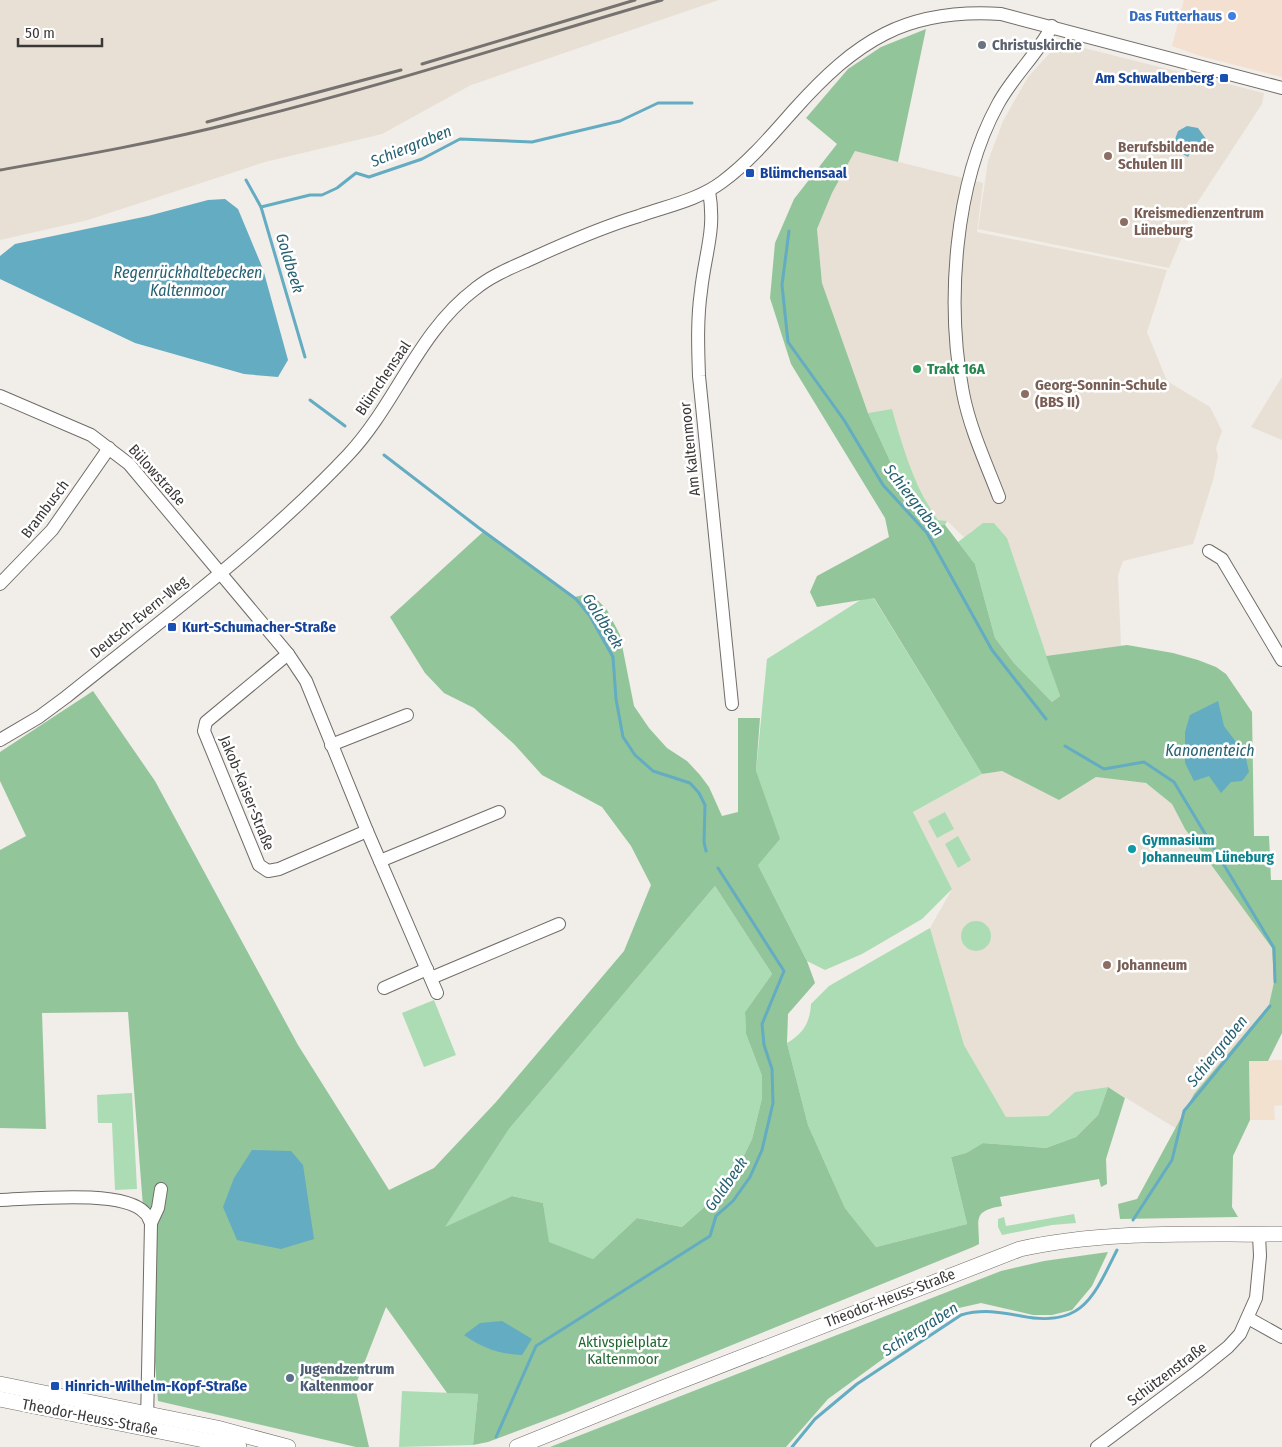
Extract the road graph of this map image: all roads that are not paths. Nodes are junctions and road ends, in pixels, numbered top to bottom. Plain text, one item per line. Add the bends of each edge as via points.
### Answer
1 (1052, 26) junction
2 (1282, 88) edge
3 (709, 191) junction
4 (0, 396) edge
5 (109, 448) junction
6 (999, 497) dead end
7 (293, 510) joint
8 (1209, 551) dead end
9 (220, 572) junction
10 (0, 584) edge
11 (288, 654) junction
12 (1282, 660) edge
13 (732, 704) dead end
14 (407, 715) dead end
15 (0, 740) edge
16 (331, 745) junction
17 (499, 812) dead end
18 (367, 831) junction
19 (380, 860) junction
20 (559, 924) dead end
21 (429, 973) junction
22 (384, 988) dead end
23 (437, 993) dead end
24 (161, 1190) dead end
25 (0, 1200) edge
26 (151, 1223) junction
27 (1282, 1234) edge
28 (1259, 1235) junction
29 (1248, 1318) junction
30 (1282, 1337) edge
31 (0, 1384) edge
32 (0, 1399) edge
33 (147, 1421) junction
34 (239, 1447) edge
35 (288, 1447) edge
36 (517, 1447) edge
37 (1097, 1447) edge

1 - 2 street
1 - 3 street, Blümchensaal via 1001,14 964,12 910,22 876,38 843,60 747,163
1 - 6 street via 1009,85 990,120 967,193 955,266 956,333 964,395
3 - 7 street, Blümchensaal via 595,230 498,273 477,287 452,308 432,332 350,452
3 - 13 street, Am Kaltenmoor via 713,228 697,331 699,376
4 - 5 street, Bülowstraße via 91,435
5 - 9 street, Bülowstraße via 129,464
5 - 10 street, Brambusch via 52,530
7 - 9 street, Deutsch-Evern-Weg
8 - 12 street via 1222,559
9 - 11 street
9 - 15 street, Deutsch-Evern-Weg via 66,697
11 - 16 street via 306,681
11 - 18 street, Jakob-Kaiser-Straße via 206,722 204,731 259,864 268,871 279,869
14 - 16 street
16 - 18 street
17 - 19 street
18 - 19 street
19 - 21 street
20 - 21 street
21 - 22 street
21 - 23 street
24 - 26 street
25 - 26 street via 100,1198 132,1204 146,1213
26 - 33 street
27 - 28 main road, Theodor-Heuss-Straße
28 - 29 street, Schützenstraße via 1259,1282
28 - 36 main road, Theodor-Heuss-Straße via 1126,1236 1070,1240 1020,1249
29 - 30 street
29 - 37 street, Schützenstraße via 1228,1347
31 - 33 main road, Theodor-Heuss-Straße
32 - 33 main road, Theodor-Heuss-Straße
33 - 34 main road, Theodor-Heuss-Straße
33 - 35 main road, Theodor-Heuss-Straße

